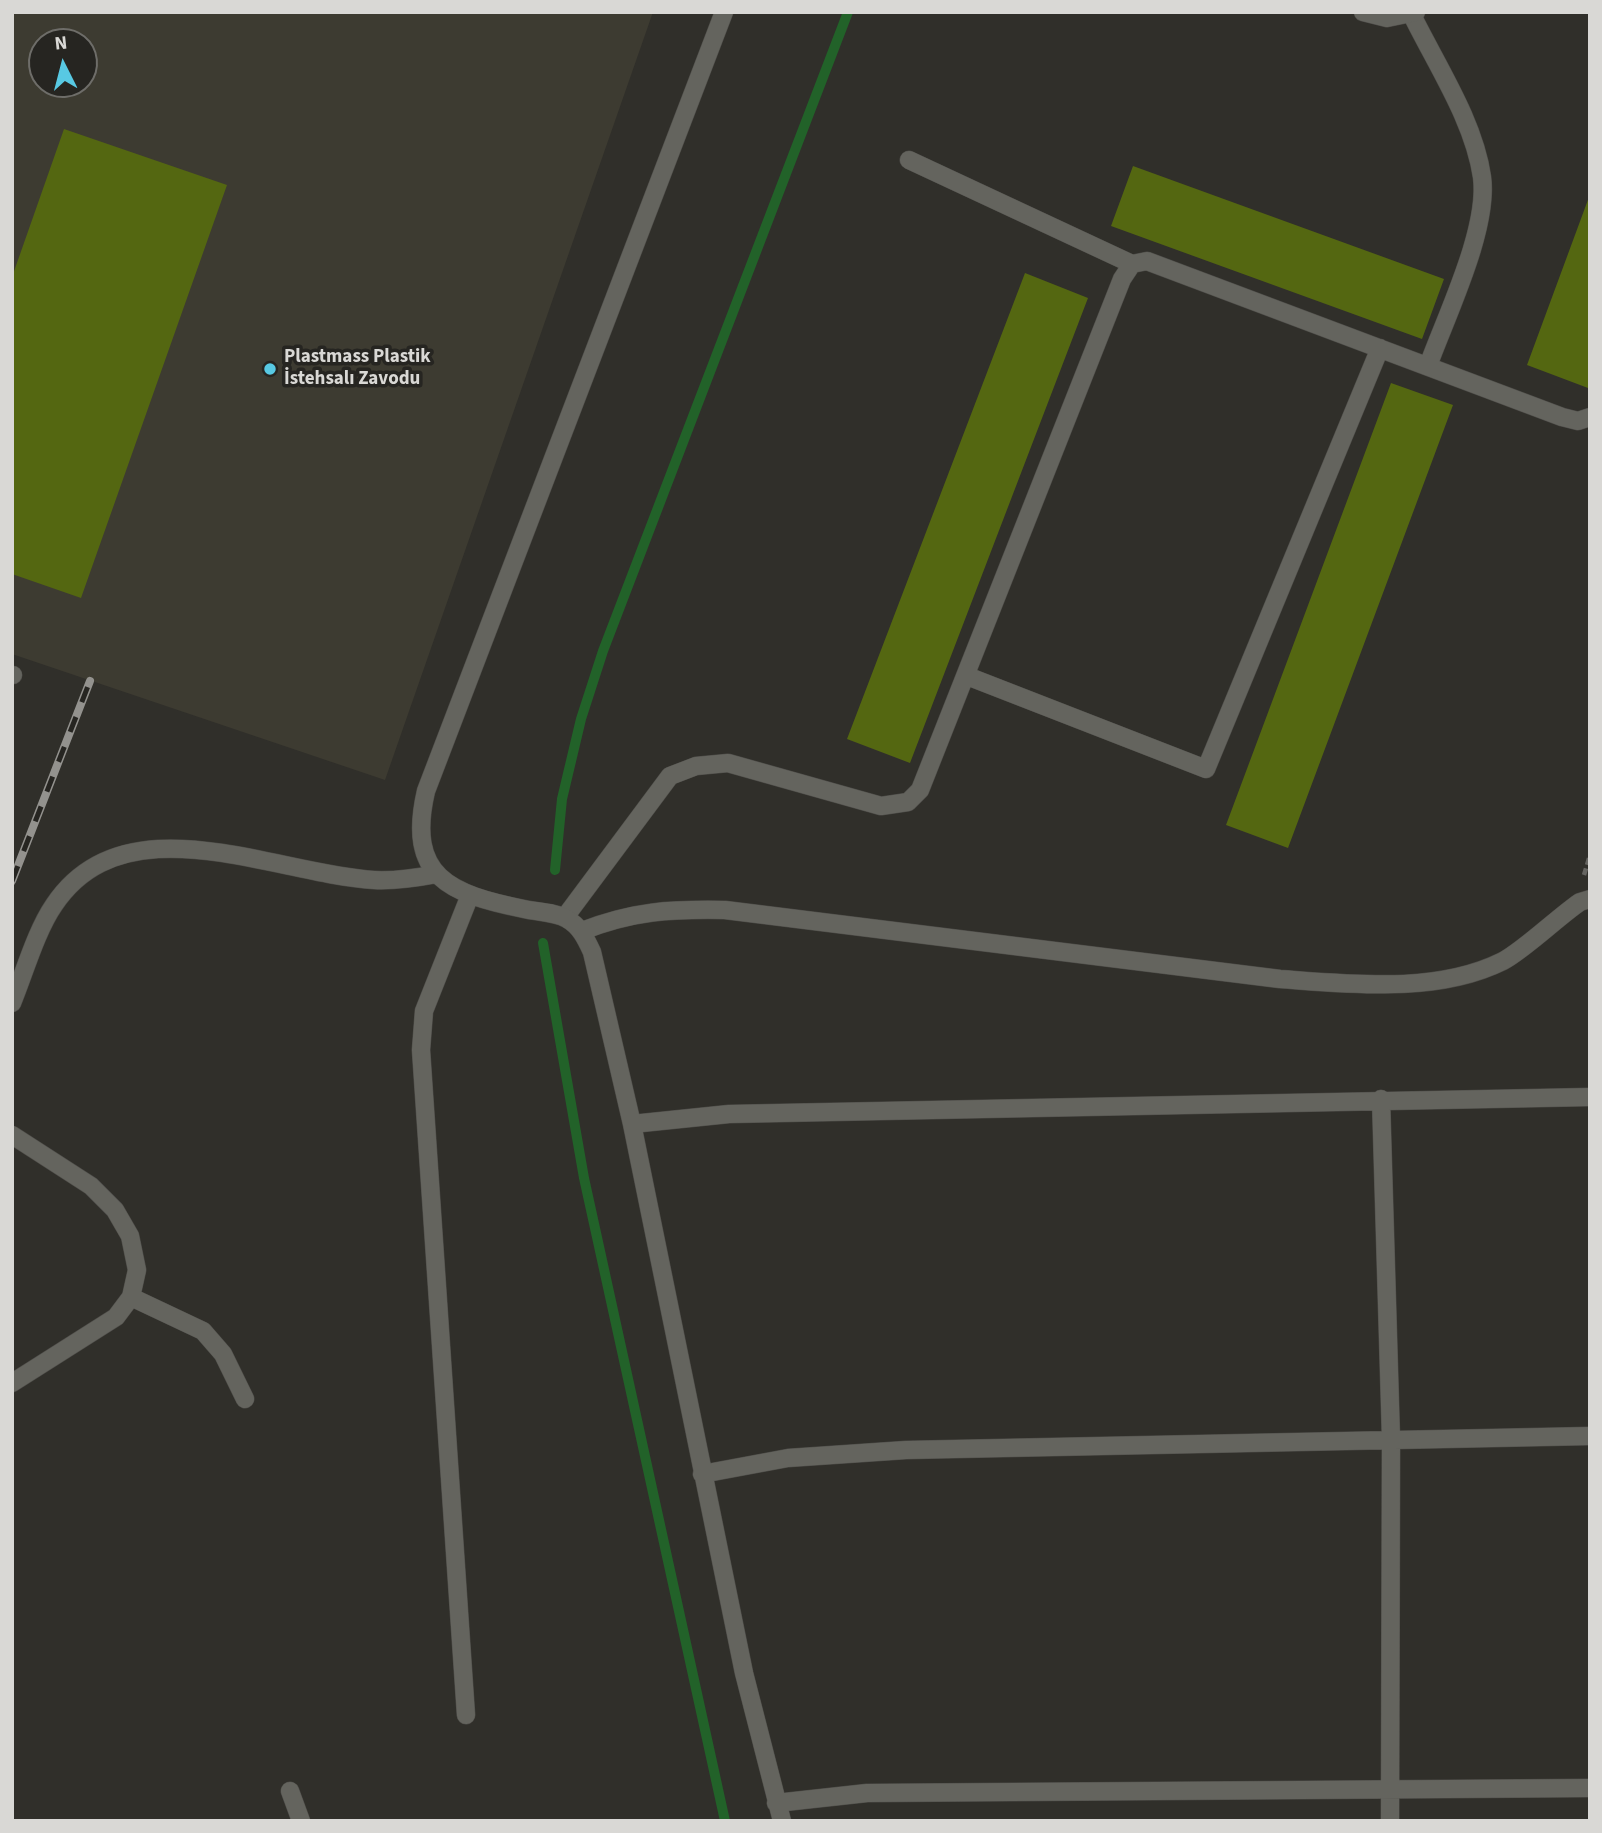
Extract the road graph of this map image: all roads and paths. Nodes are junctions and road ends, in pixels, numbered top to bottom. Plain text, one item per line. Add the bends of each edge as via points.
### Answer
1 (724, 12) edge
2 (1363, 12) edge
3 (1414, 14) edge
4 (909, 160) dead end
5 (1132, 264) junction
6 (1380, 348) junction
7 (1428, 366) junction
8 (1590, 417) edge
9 (967, 676) junction
10 (437, 874) junction
11 (470, 895) junction
12 (1590, 899) edge
13 (565, 918) junction
14 (582, 931) junction
15 (12, 1003) edge
16 (1590, 1097) edge
17 (1381, 1099) junction
18 (632, 1125) junction
19 (12, 1135) edge
20 (131, 1297) junction
21 (12, 1383) edge
22 (245, 1399) dead end
23 (1590, 1436) edge
24 (1391, 1439) junction
25 (702, 1474) junction
26 (466, 1715) dead end
27 (1590, 1788) edge
28 (1390, 1789) junction
29 (290, 1791) dead end
30 (776, 1803) junction
31 (301, 1821) edge
32 (782, 1821) edge
33 (1391, 1821) edge

1 - 10 street via 426,791 419,821 421,847
2 - 3 street via 1387,18
3 - 7 street via 1472,139 1482,179 1480,223
4 - 5 street
5 - 6 street via 1147,261
5 - 9 street via 1122,279
6 - 7 street
6 - 9 street via 1206,769
7 - 8 street via 1562,417 1578,421
9 - 13 street via 927,778 908,802 881,806 728,763 696,766 670,776
10 - 11 street
10 - 15 street via 372,880 202,850 117,855 70,884 52,907
11 - 13 street
11 - 26 street via 424,1011 421,1050
12 - 14 street via 1505,960 1449,981 1280,979 724,910 666,909 620,916
13 - 14 street
14 - 18 street via 593,952
16 - 17 street
17 - 18 street via 729,1114
17 - 24 street
18 - 25 street
19 - 20 street via 91,1186 115,1210 130,1236 137,1270
20 - 21 street via 116,1317
20 - 22 street via 203,1331 223,1354
23 - 24 street
24 - 25 street via 906,1450 788,1458
24 - 28 street
25 - 30 street
27 - 28 street
28 - 30 street via 867,1793
28 - 33 street
29 - 31 street
30 - 32 street

